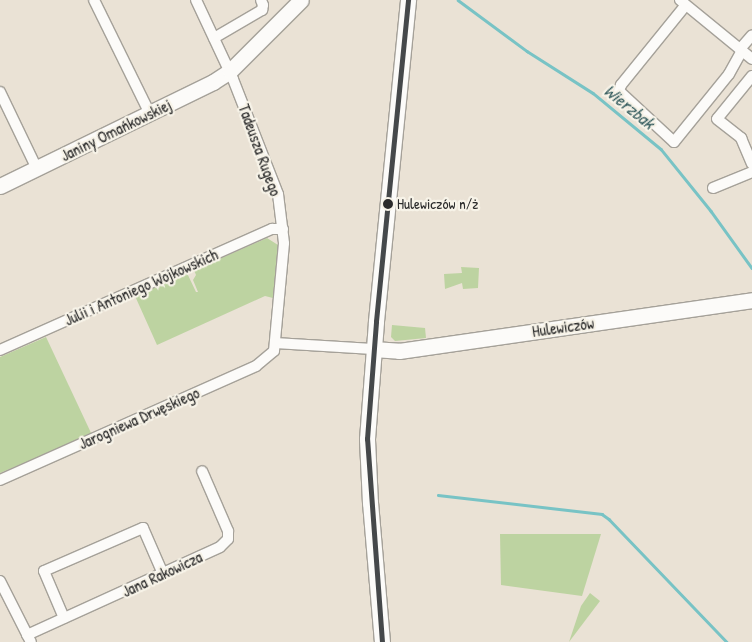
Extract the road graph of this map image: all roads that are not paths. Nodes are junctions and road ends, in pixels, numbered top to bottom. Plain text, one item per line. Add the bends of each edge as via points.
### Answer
1 (94, 0) edge
2 (196, 0) edge
3 (261, 0) edge
4 (301, 0) edge
5 (408, 0) edge
6 (683, 3) edge
7 (752, 35) edge
8 (214, 38) junction
9 (741, 50) junction
10 (752, 58) edge
11 (230, 71) junction
12 (752, 76) edge
13 (0, 92) edge
14 (150, 114) junction
15 (752, 164) edge
16 (37, 169) junction
17 (752, 172) edge
18 (0, 186) edge
19 (713, 188) dead end
20 (282, 229) junction
21 (752, 300) edge
22 (274, 347) junction
23 (374, 349) junction
24 (0, 350) edge
25 (202, 471) dead end
26 (0, 480) edge
27 (163, 574) junction
28 (0, 581) edge
29 (64, 618) junction
30 (29, 638) edge
31 (382, 642) edge

1 - 14 street
2 - 8 street
3 - 8 street via 262,10
4 - 11 street, Janiny Omańkowskiej
5 - 23 street
6 - 9 street
6 - 9 street via 619,91 674,142 729,74
7 - 9 street
8 - 11 street
9 - 10 street
11 - 14 street, Janiny Omańkowskiej
11 - 20 street, Tadeusza Rugego via 278,194
12 - 15 street via 717,119 740,138
13 - 16 street
14 - 16 street, Janiny Omańkowskiej
16 - 18 street, Janiny Omańkowskiej
17 - 19 street
20 - 22 street, Tadeusza Rugego via 284,243
20 - 24 street, Julii i Antoniego Wojkowskich via 272,229
21 - 23 street, Hulewiczów via 399,351
22 - 23 street
22 - 26 street, Jarogniewa Drwęskiego via 256,366
23 - 31 street via 367,439
25 - 27 street, Jana Rakowicza via 228,531 228,539 220,547
27 - 29 street, Jana Rakowicza
27 - 29 street via 143,528 44,571
28 - 30 street
29 - 30 street, Jana Rakowicza

